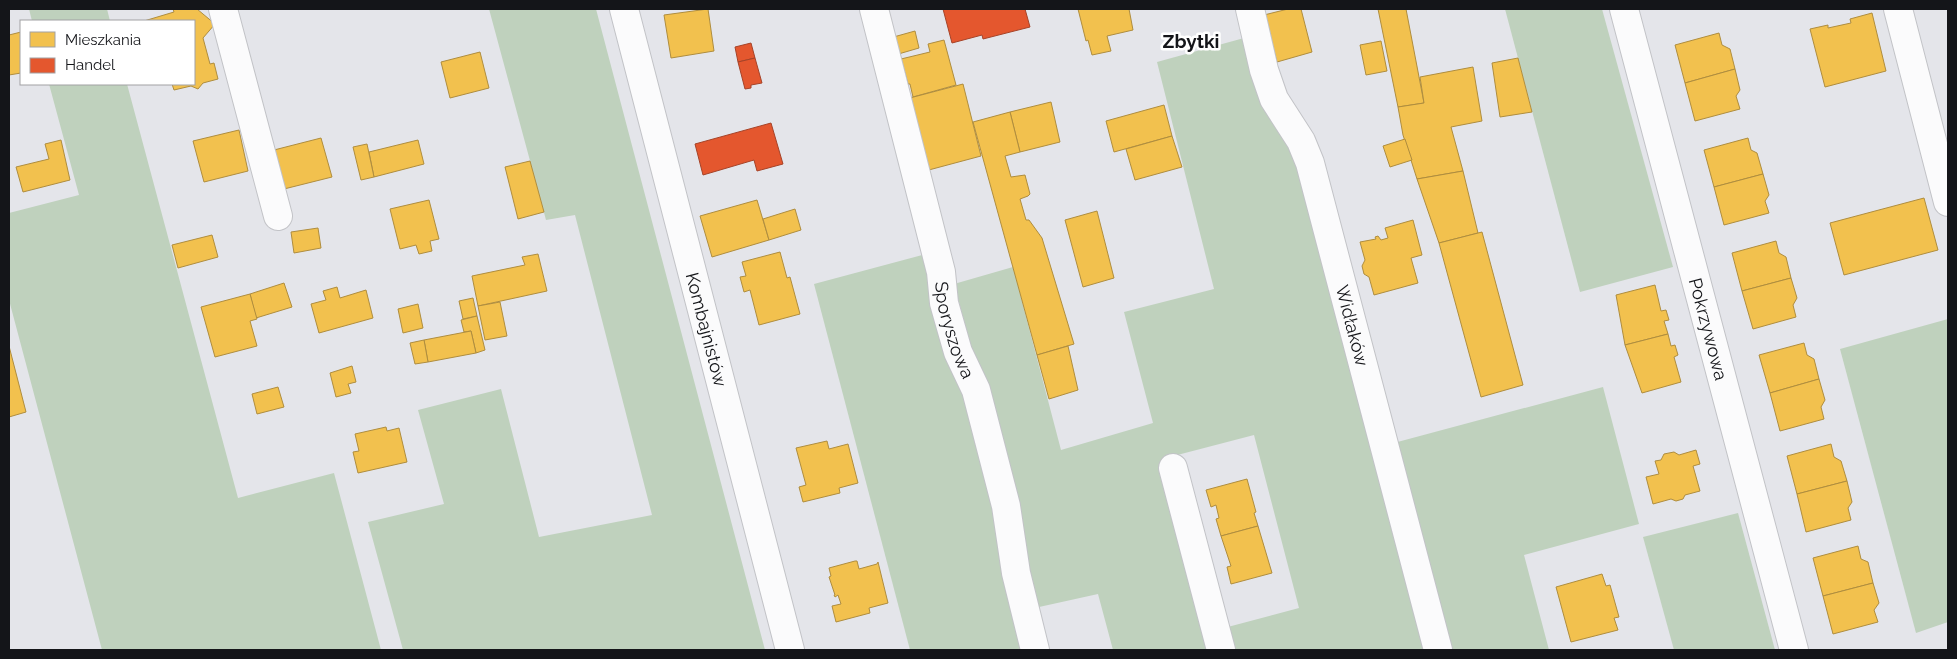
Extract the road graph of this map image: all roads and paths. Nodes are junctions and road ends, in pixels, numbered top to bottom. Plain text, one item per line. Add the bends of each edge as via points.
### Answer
1 (223, 9) edge
2 (624, 9) edge
3 (874, 9) edge
4 (1250, 9) edge
5 (1624, 9) edge
6 (1898, 9) edge
7 (1948, 202) edge
8 (278, 216) dead end
9 (1173, 468) dead end
10 (790, 650) edge
11 (1035, 650) edge
12 (1221, 650) edge
13 (1438, 650) edge
14 (1794, 650) edge

1 - 8 street
2 - 10 street, Kombajnistów
3 - 11 street, Sporyszowa via 941,272 944,303 958,352 976,390 1006,506 1016,573
4 - 13 street, Widłaków via 1274,99 1301,141 1310,162
5 - 14 street, Pokrzywowa
6 - 7 street
9 - 12 street

